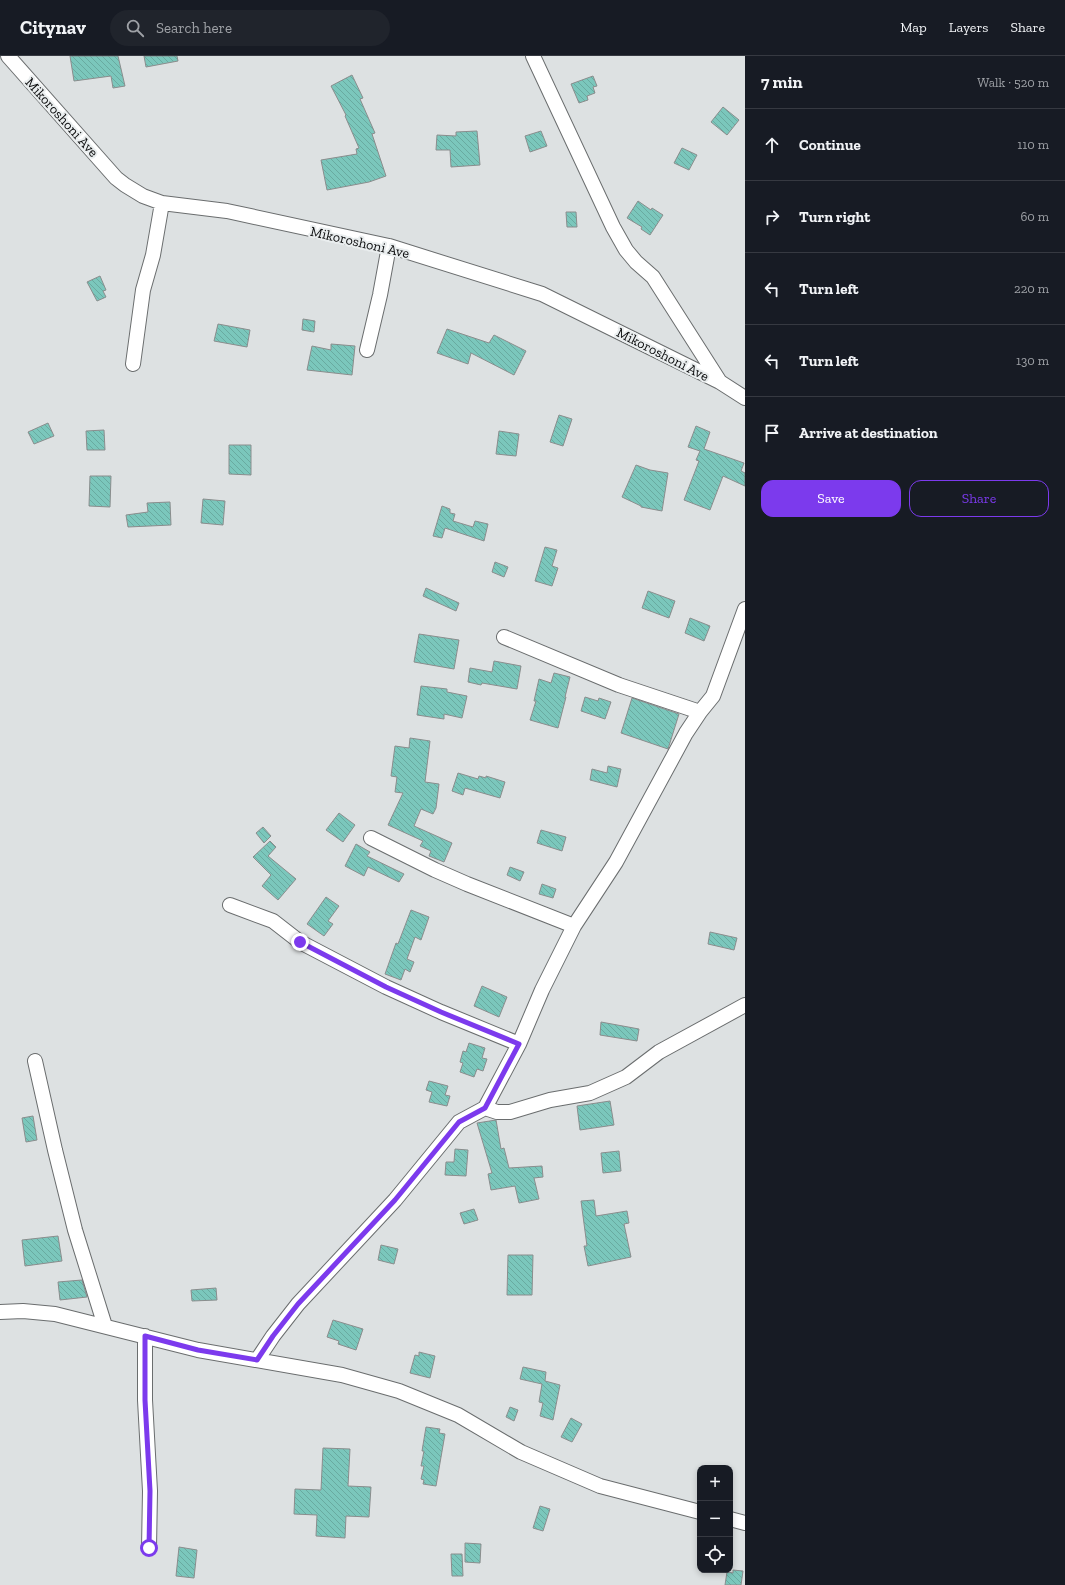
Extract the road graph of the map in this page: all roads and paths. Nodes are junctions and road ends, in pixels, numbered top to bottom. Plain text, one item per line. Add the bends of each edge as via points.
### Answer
1 (8, 56) edge
2 (533, 56) edge
3 (162, 203) junction
4 (388, 246) junction
5 (367, 350) dead end
6 (133, 364) dead end
7 (720, 382) junction
8 (745, 398) edge
9 (745, 609) edge
10 (504, 637) dead end
11 (700, 712) junction
12 (371, 838) dead end
13 (230, 905) dead end
14 (574, 926) junction
15 (745, 1005) edge
16 (519, 1044) junction
17 (35, 1062) dead end
18 (485, 1108) junction
19 (0, 1312) edge
20 (105, 1326) junction
21 (145, 1336) junction
22 (257, 1360) junction
23 (697, 1511) edge
24 (733, 1520) edge
25 (745, 1523) edge
26 (149, 1548) dead end

1 - 3 street, Mikoroshoni Ave via 116,178 143,196
2 - 7 street via 622,244 636,262 653,277
3 - 4 street, Mikoroshoni Ave via 226,211
3 - 6 street via 153,255 143,290
4 - 5 street
4 - 7 street, Mikoroshoni Ave via 542,294
7 - 8 street, Mikoroshoni Ave
9 - 11 street via 713,696
10 - 11 street via 619,685
11 - 14 street via 616,862
12 - 14 street via 467,884
13 - 16 street via 273,921 300,942 386,987
14 - 16 street
15 - 18 street via 659,1052 626,1077 590,1093 550,1100 510,1112 497,1112
16 - 18 street
17 - 20 street via 75,1230
18 - 22 street via 459,1122 395,1200 298,1304
19 - 20 street via 55,1314
20 - 21 street
21 - 22 street via 198,1350
21 - 26 street via 145,1400 150,1491
22 - 23 street via 342,1375 399,1392 458,1416 521,1452 600,1486
24 - 25 street

